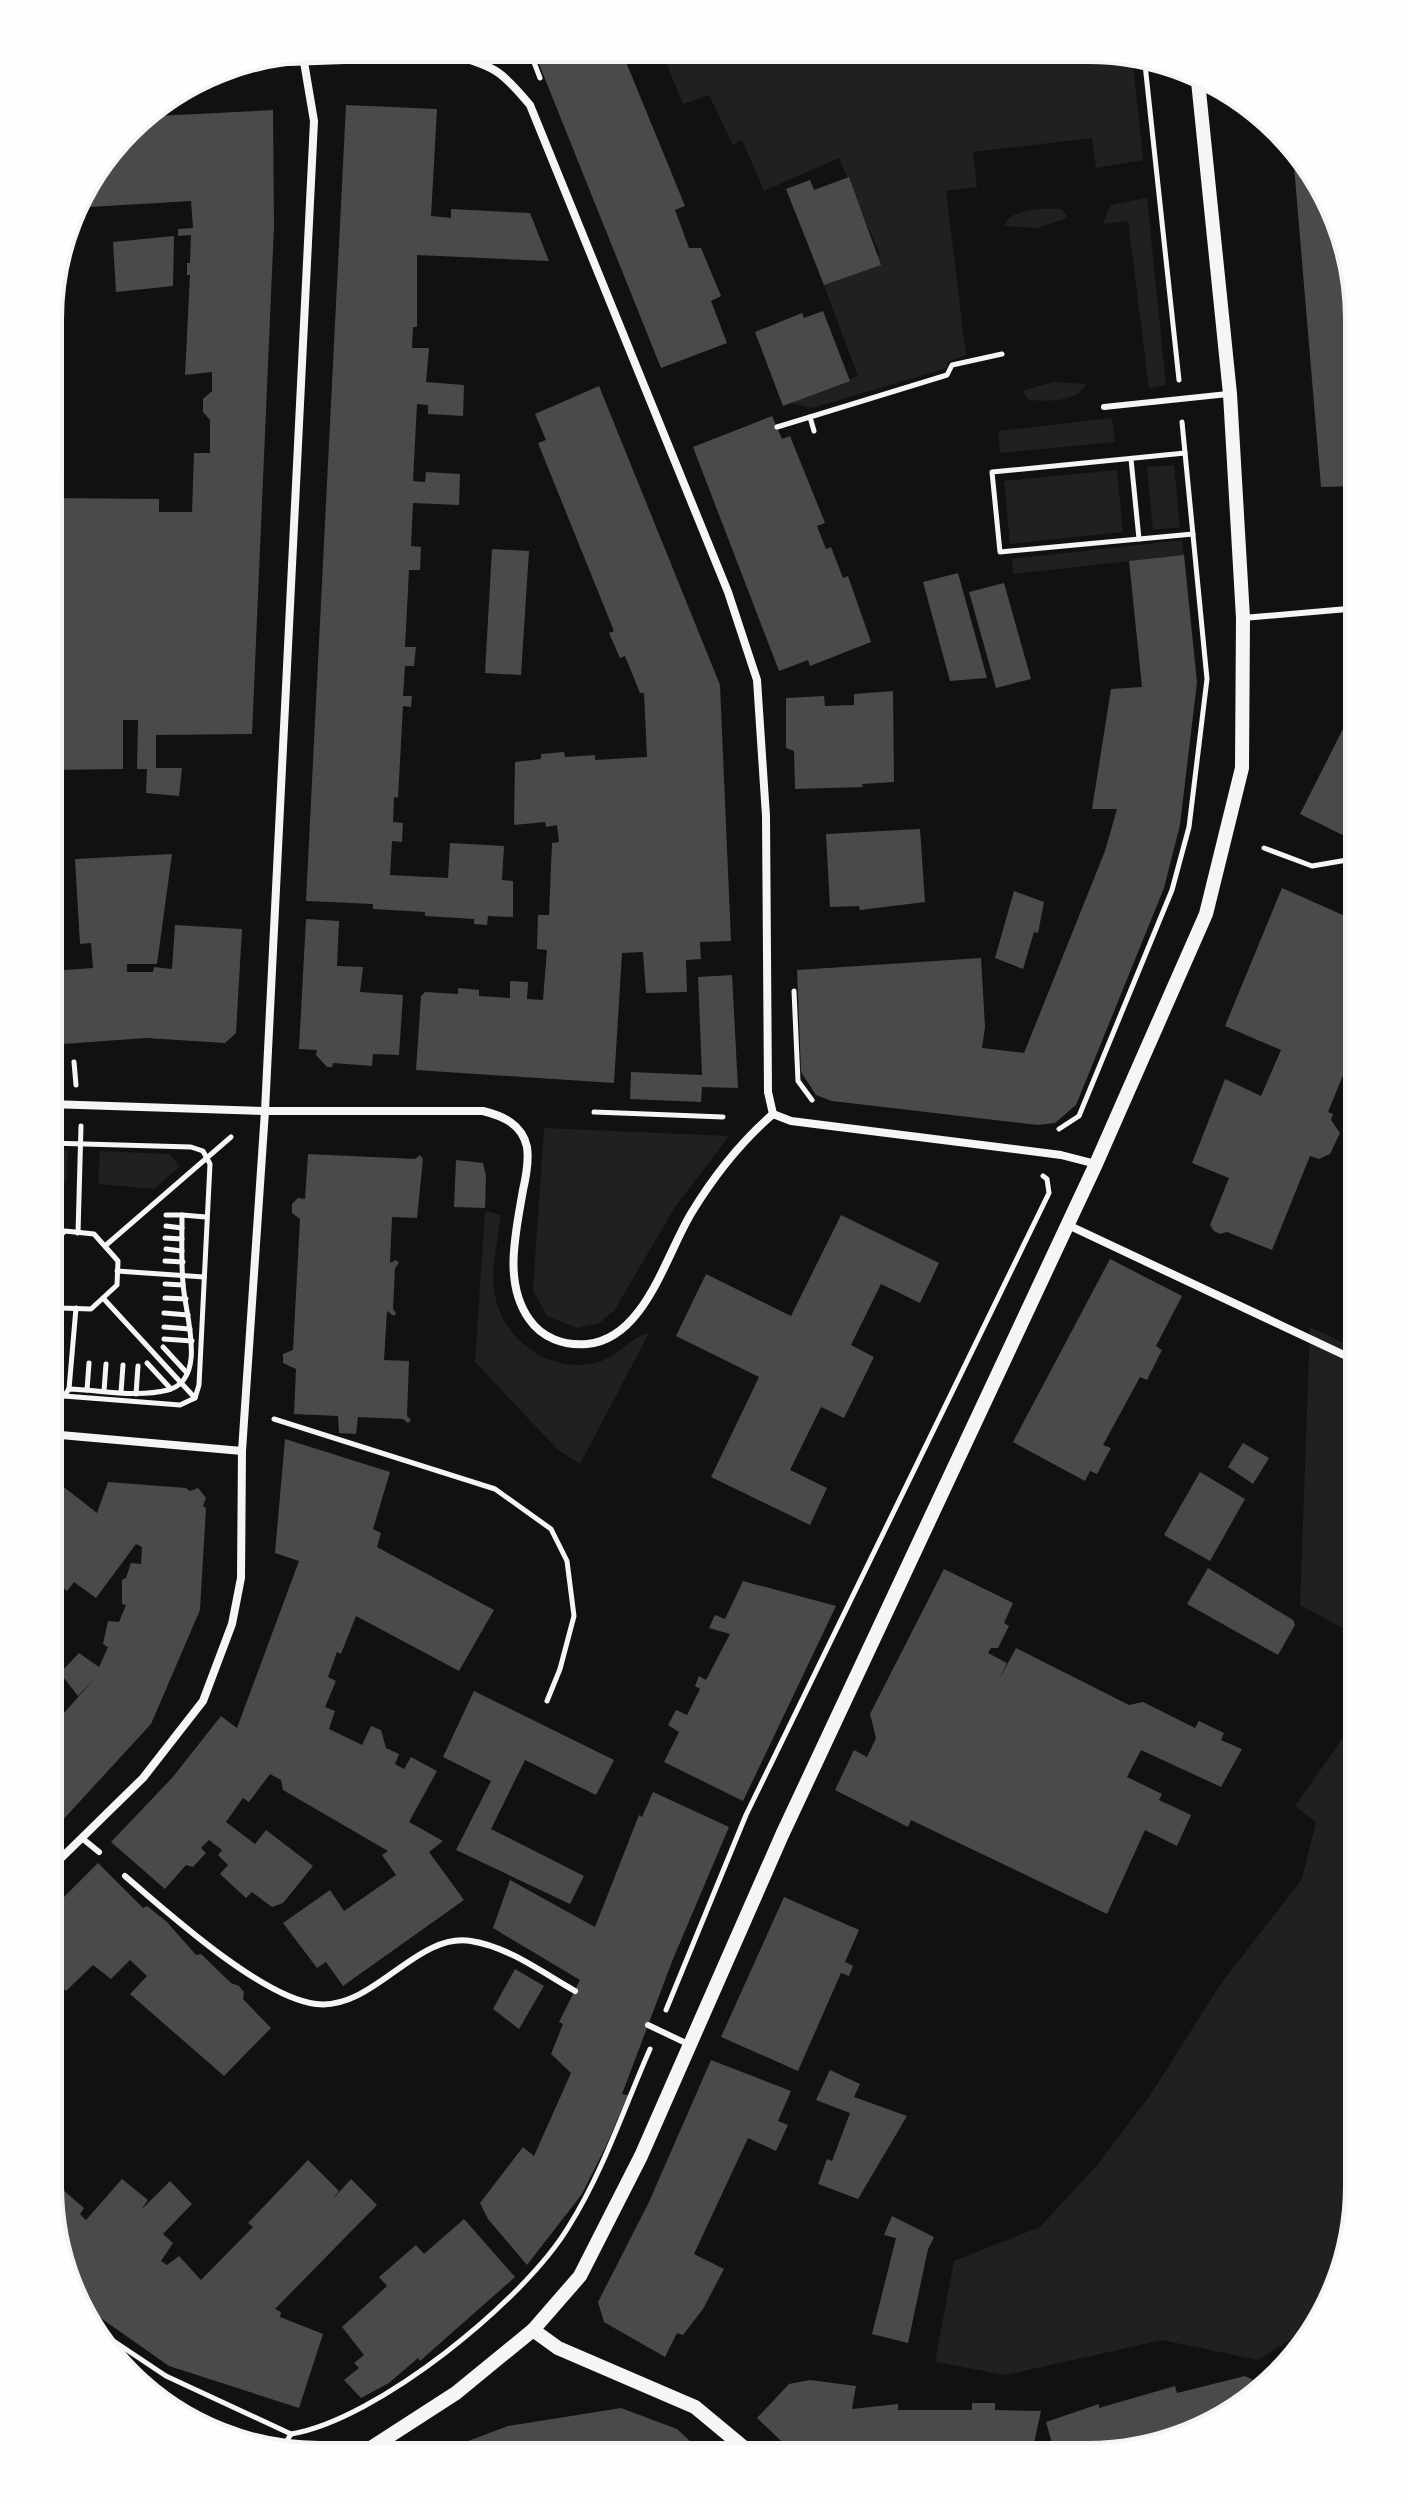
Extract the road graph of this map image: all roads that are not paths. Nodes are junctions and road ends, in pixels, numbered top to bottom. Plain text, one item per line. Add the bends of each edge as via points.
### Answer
1 (304, 62) edge
2 (478, 62) edge
3 (1199, 87) edge
4 (1230, 394) junction
5 (1104, 407) dead end
6 (1345, 609) edge
7 (1243, 618) junction
8 (62, 1104) edge
9 (265, 1111) junction
10 (773, 1114) junction
11 (1096, 1164) junction
12 (1068, 1225) junction
13 (1344, 1355) edge
14 (62, 1435) edge
15 (242, 1451) junction
16 (83, 1839) junction
17 (99, 1852) dead end
18 (62, 1858) edge
19 (125, 1876) dead end
20 (575, 1991) dead end
21 (648, 2025) dead end
22 (689, 2045) junction
23 (533, 2330) junction
24 (379, 2443) edge
25 (738, 2443) edge

1 - 9 street via 314,121
2 - 10 street via 504,74 530,105 728,592 757,680 766,816 768,1092
3 - 4 street
4 - 5 lane
4 - 7 street
6 - 7 lane
7 - 11 street via 1242,768 1206,914
8 - 9 street
9 - 10 street via 483,1111 504,1117 518,1128 527,1148 513,1271 517,1302 536,1329 575,1345 619,1333 640,1309 693,1211 752,1132
9 - 15 street
10 - 11 street via 791,1121 1057,1154
11 - 12 street
12 - 13 street
12 - 22 street
14 - 15 street
15 - 16 street via 241,1578 232,1624 203,1701 143,1778
16 - 17 lane
16 - 18 street
19 - 20 lane via 262,1983 296,2001 320,2005 356,1997 413,1959 468,1940 520,1959
21 - 22 lane
22 - 23 street via 580,2276
23 - 24 street via 456,2393
23 - 25 street via 558,2348 695,2407

